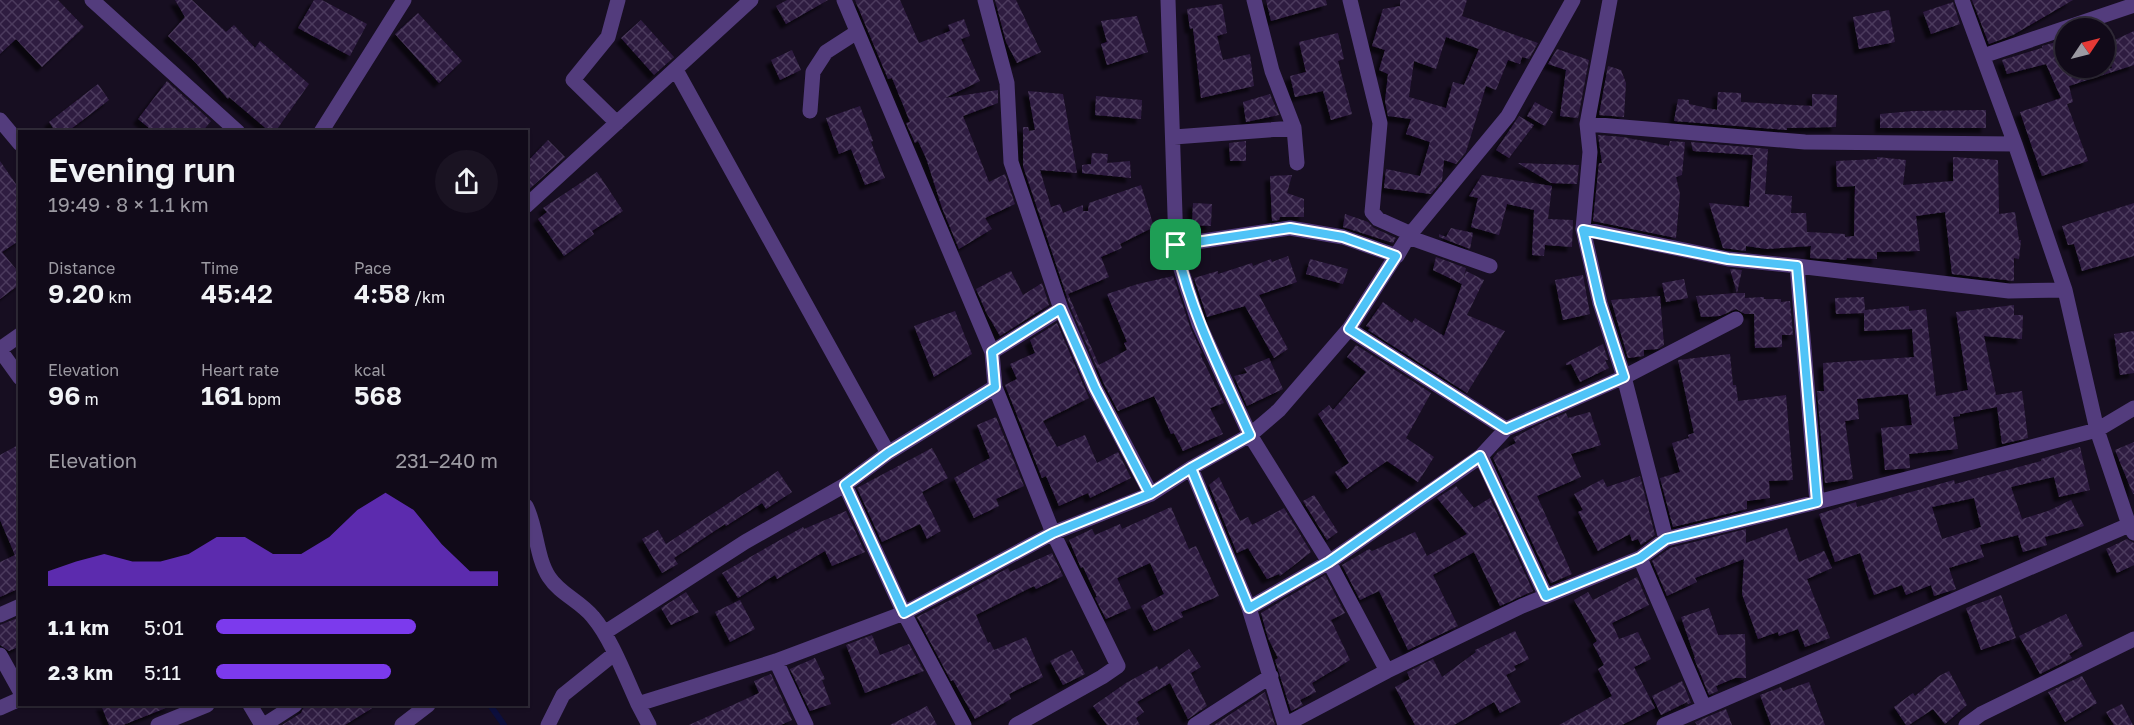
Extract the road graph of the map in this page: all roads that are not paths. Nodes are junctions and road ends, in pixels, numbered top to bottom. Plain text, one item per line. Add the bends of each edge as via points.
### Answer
1 (92, 0) edge
2 (404, 0) edge
3 (618, 0) edge
4 (751, 0) edge
5 (844, 0) edge
6 (985, 0) edge
7 (1168, 0) edge
8 (1254, 0) edge
9 (1350, 0) edge
10 (1573, 0) edge
11 (1610, 0) edge
12 (1962, 0) edge
13 (2134, 5) edge
14 (857, 32) junction
15 (1983, 56) junction
16 (676, 70) junction
17 (810, 111) dead end
18 (0, 120) edge
19 (617, 123) junction
20 (1587, 123) junction
21 (1294, 128) junction
22 (236, 130) edge
23 (322, 130) edge
24 (1174, 137) junction
25 (18, 142) edge
26 (2015, 144) junction
27 (1297, 164) dead end
28 (528, 204) edge
29 (1583, 230) junction
30 (1408, 237) junction
31 (1176, 245) junction
32 (1396, 256) junction
33 (1490, 266) dead end
34 (1797, 266) junction
35 (2065, 290) junction
36 (1060, 309) junction
37 (1736, 319) dead end
38 (1349, 329) junction
39 (18, 336) edge
40 (0, 349) edge
41 (992, 352) junction
42 (18, 375) edge
43 (1624, 377) junction
44 (995, 387) junction
45 (2134, 408) edge
46 (1506, 429) junction
47 (2097, 430) junction
48 (1250, 435) junction
49 (888, 453) junction
50 (1480, 456) junction
51 (1191, 468) junction
52 (845, 485) junction
53 (1150, 494) junction
54 (1817, 502) junction
55 (528, 511) edge
56 (2132, 529) edge
57 (1053, 533) junction
58 (1666, 539) junction
59 (1640, 558) junction
60 (1329, 562) junction
61 (1546, 596) junction
62 (18, 607) edge
63 (1249, 608) junction
64 (904, 613) junction
65 (0, 615) edge
66 (604, 633) junction
67 (2134, 639) edge
68 (614, 654) junction
69 (0, 655) edge
70 (776, 661) junction
71 (1387, 671) junction
72 (1271, 676) junction
73 (18, 687) edge
74 (18, 700) edge
75 (638, 704) junction
76 (205, 706) edge
77 (251, 706) edge
78 (293, 706) edge
79 (427, 706) edge
80 (1704, 707) junction
81 (0, 708) edge
82 (1687, 721) edge
83 (159, 725) edge
84 (263, 725) edge
85 (402, 725) edge
86 (548, 725) edge
87 (649, 725) edge
88 (806, 725) edge
89 (964, 725) edge
90 (1016, 725) edge
91 (1195, 725) edge
92 (1285, 725) edge
93 (1664, 725) edge
94 (1966, 725) edge

1 - 22 street
2 - 23 street
3 - 19 street via 608,37 573,80
4 - 16 street
5 - 14 street
6 - 36 street via 1007,83 1011,162
7 - 24 street
8 - 21 street via 1272,71
9 - 30 street via 1380,123 1372,212 1378,219 1407,232
10 - 30 street via 1508,116
11 - 20 street
12 - 15 street
13 - 15 street
14 - 17 street via 826,52 813,72
14 - 41 street
15 - 26 street
16 - 19 street
16 - 49 street
18 - 25 street
19 - 28 street
20 - 26 street via 1805,142
20 - 29 street via 1590,152
21 - 24 street
21 - 27 street
24 - 31 street
26 - 35 street
29 - 34 street via 1728,259
29 - 43 street via 1600,303
30 - 32 street
30 - 33 street
31 - 32 street via 1290,228 1343,237
31 - 48 street via 1199,324
32 - 38 street
34 - 35 street via 2009,291
34 - 54 street
35 - 47 street
36 - 41 street
36 - 53 street via 1095,388
37 - 43 street
38 - 46 street
38 - 48 street via 1279,410
39 - 40 street
40 - 42 street
41 - 44 street
43 - 46 street
43 - 58 street
44 - 49 street
44 - 57 street
45 - 47 street
46 - 50 street
47 - 54 street
47 - 56 street
48 - 51 street
48 - 60 street
49 - 52 street
50 - 60 street
50 - 61 street
51 - 53 street
51 - 63 street
52 - 64 street
52 - 66 street via 745,542
53 - 57 street
54 - 58 street
55 - 66 street via 547,575 557,588 581,604
56 - 80 street
57 - 64 street
57 - 90 street via 1118,666
58 - 59 street
59 - 61 street
59 - 80 street
60 - 63 street
60 - 71 street
61 - 71 street
62 - 65 street
63 - 72 street
64 - 70 street
64 - 89 street
66 - 68 street
67 - 94 street
68 - 75 street
68 - 86 street via 563,695
69 - 73 street
70 - 75 street
70 - 88 street
71 - 92 street
72 - 91 street
72 - 92 street
74 - 81 street
75 - 87 street
76 - 83 street
77 - 84 street
78 - 84 street
79 - 85 street
80 - 82 street
82 - 93 street

